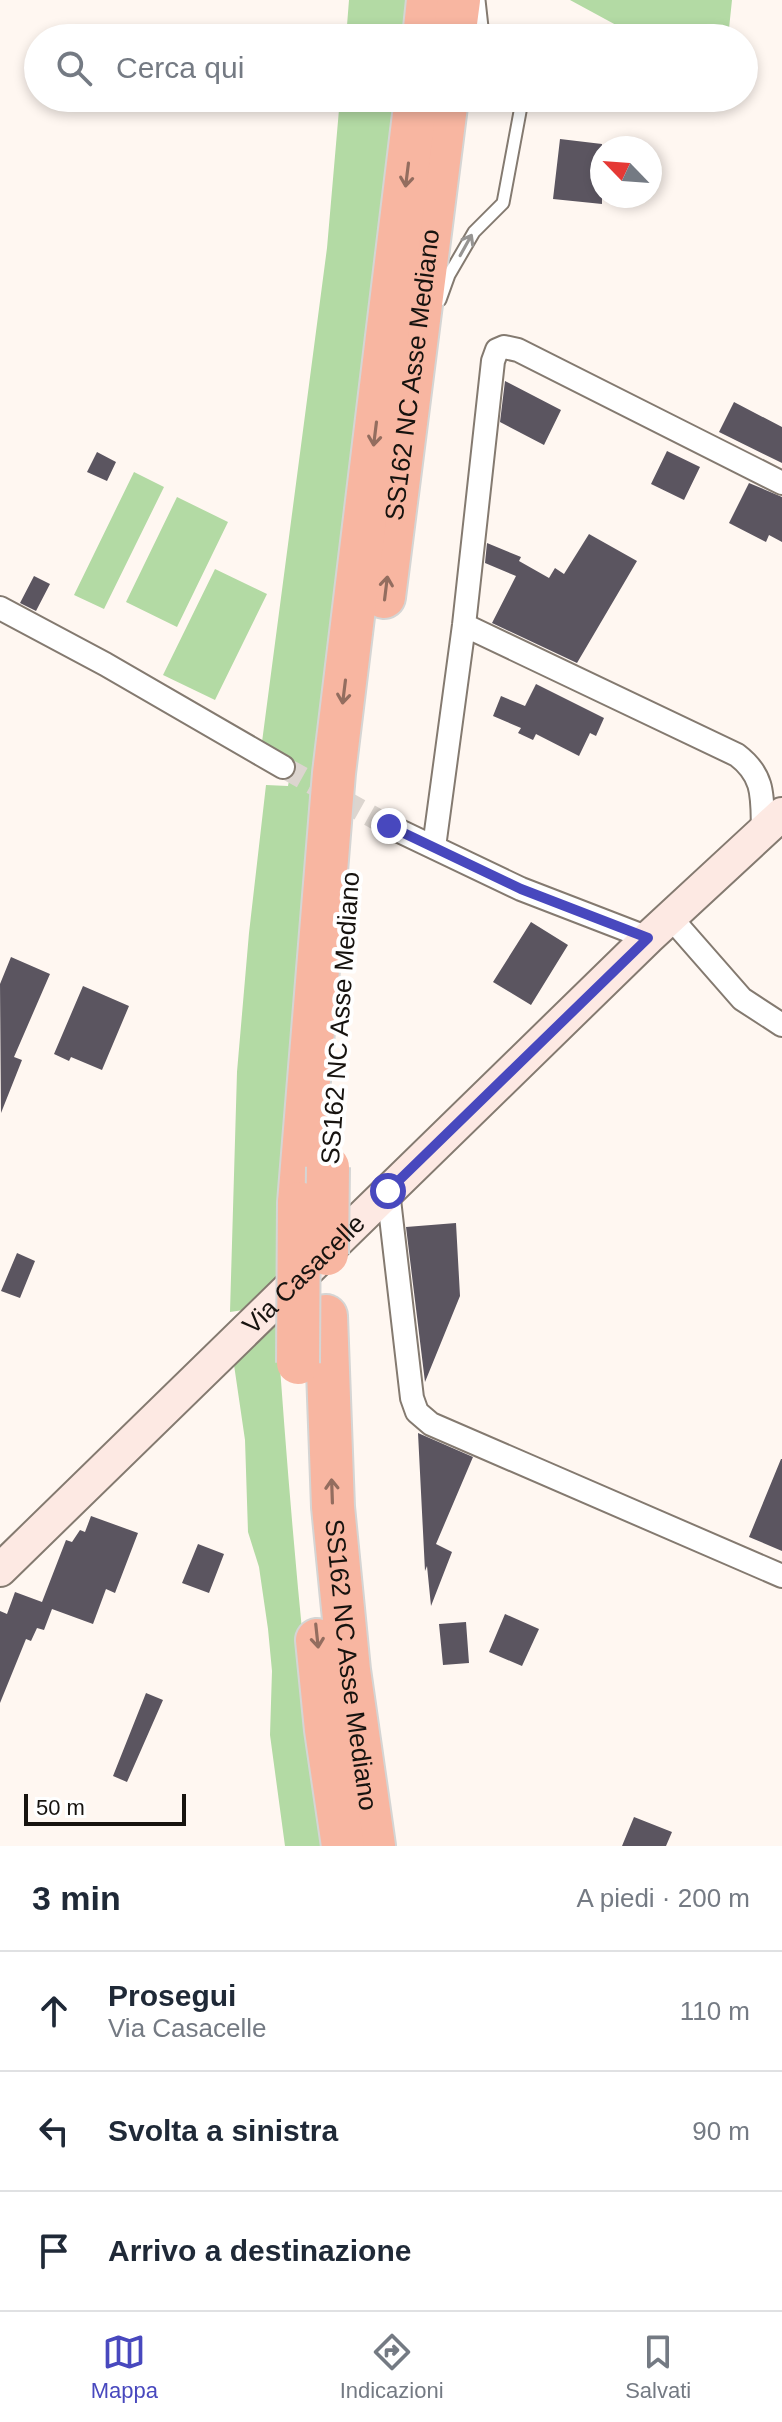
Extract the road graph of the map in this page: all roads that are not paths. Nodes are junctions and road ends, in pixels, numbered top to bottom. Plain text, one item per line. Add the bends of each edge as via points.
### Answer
1 (428, 0) edge
2 (459, 0) edge
3 (479, 0) edge
4 (425, 24) edge
5 (456, 24) edge
6 (482, 24) edge
7 (414, 112) edge
8 (445, 112) edge
9 (520, 112) edge
10 (434, 315) dead end
11 (429, 328) dead end
12 (414, 368) junction
13 (782, 483) edge
14 (0, 608) edge
15 (464, 625) junction
16 (283, 767) tunnel mouth
17 (772, 824) edge
18 (389, 826) tunnel mouth
19 (434, 847) junction
20 (660, 928) junction
21 (782, 1025) edge
22 (388, 1191) junction
23 (0, 1570) edge
24 (782, 1576) edge
25 (343, 1846) edge
26 (374, 1846) edge

1 - 4 highway
2 - 5 highway
3 - 6 lane
7 -> 25 highway, SS162 NC Asse Mediano, bridge via 334,773 299,1203 298,1363 309,1550
8 - 12 highway, SS162 NC Asse Mediano
10 -> 9 lane via 474,232 503,203
11 - 12 lane
26 -> 12 highway, SS162 NC Asse Mediano, bridge via 333,1507 326,1316 328,1167 351,868
13 - 15 street via 518,350 497,350
14 - 16 street
15 - 17 street via 737,755 759,778
15 - 19 street
17 - 20 street, Via Casacelle
18 - 19 street
19 - 20 street via 521,889
20 - 21 street via 742,999
20 - 22 street, Via Casacelle
22 - 23 street, Via Casacelle
22 - 24 street via 417,1412 431,1424

